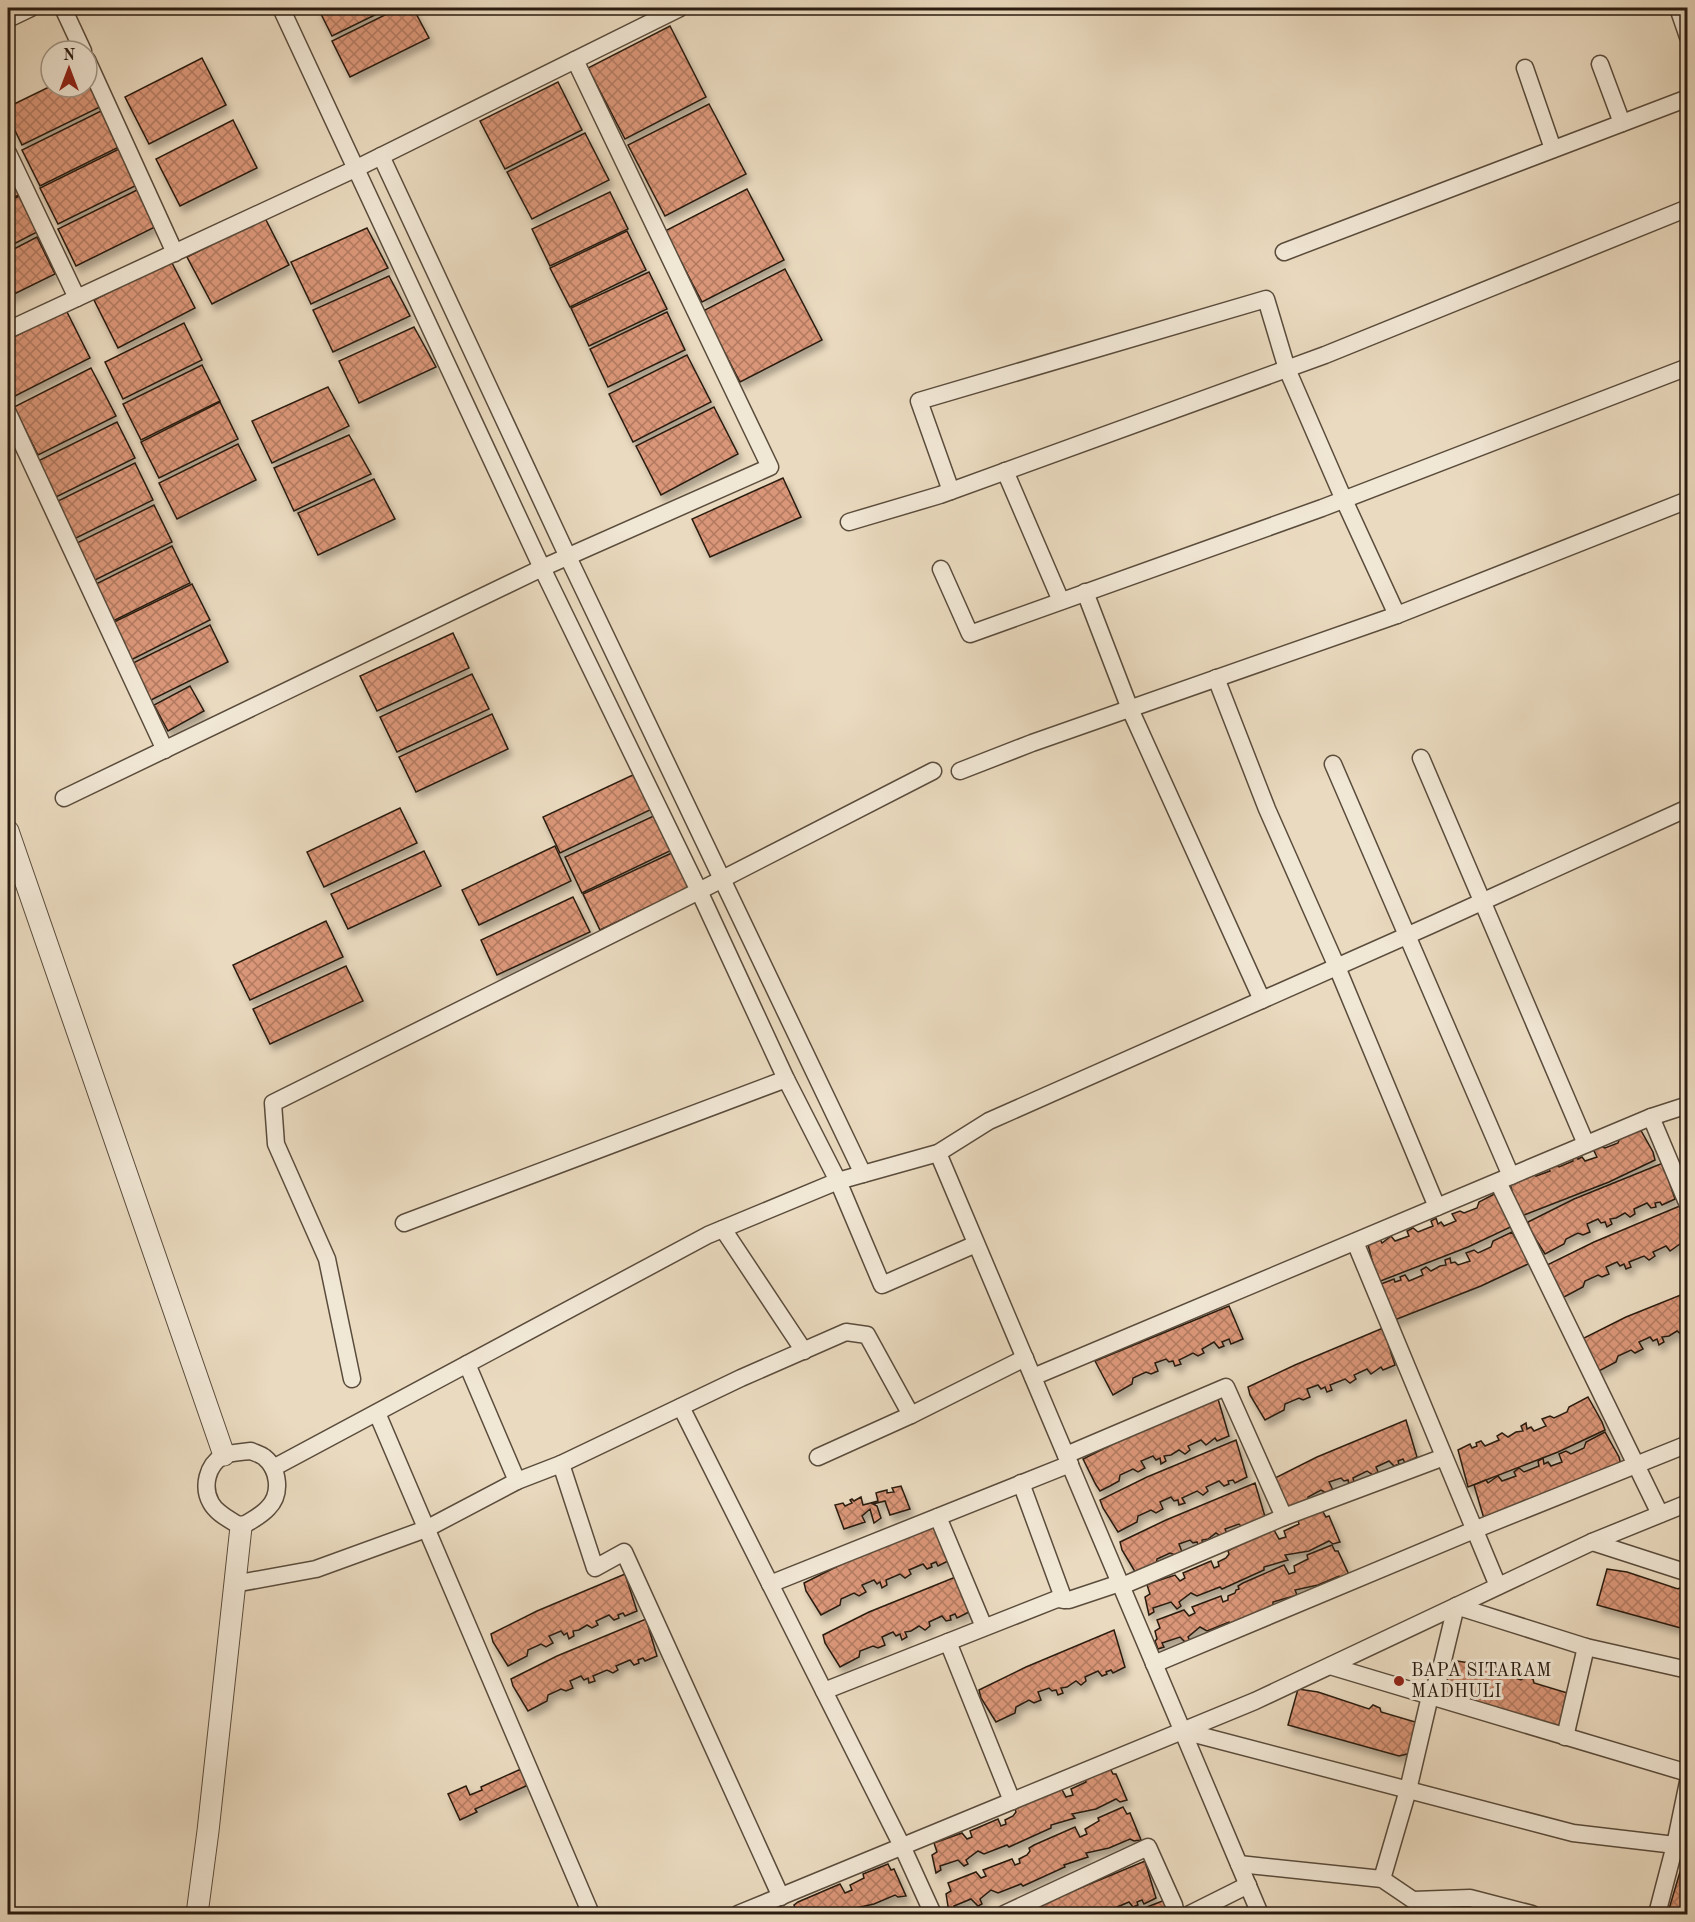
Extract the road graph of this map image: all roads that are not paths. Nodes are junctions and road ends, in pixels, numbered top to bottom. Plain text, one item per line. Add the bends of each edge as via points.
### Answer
1 (31, 8) edge
2 (63, 8) edge
3 (281, 8) edge
4 (680, 8) edge
5 (1678, 8) edge
6 (8, 19) edge
7 (1688, 37) edge
8 (77, 39) edge
9 (575, 60) junction
10 (1600, 64) dead end
11 (1525, 68) dead end
12 (99, 86) edge
13 (1688, 98) edge
14 (1622, 123) junction
15 (1553, 149) junction
16 (8, 153) edge
17 (381, 156) junction
18 (355, 169) junction
19 (1688, 208) edge
20 (175, 252) junction
21 (1284, 252) dead end
22 (77, 298) junction
23 (8, 330) edge
24 (1688, 367) edge
25 (1287, 369) junction
26 (8, 413) edge
27 (1005, 471) junction
28 (951, 491) junction
29 (1344, 500) junction
30 (1688, 500) edge
31 (849, 522) dead end
32 (568, 557) junction
33 (542, 568) junction
34 (941, 569) dead end
35 (1085, 592) junction
36 (1062, 601) junction
37 (1397, 615) junction
38 (1216, 678) junction
39 (1130, 709) junction
40 (165, 750) junction
41 (1421, 758) dead end
42 (1333, 764) dead end
43 (933, 771) dead end
44 (960, 771) dead end
45 (64, 798) dead end
46 (1688, 808) edge
47 (8, 831) edge
48 (723, 879) junction
49 (699, 891) junction
50 (1482, 902) junction
51 (1409, 935) junction
52 (1337, 967) junction
53 (1262, 1000) junction
54 (786, 1079) junction
55 (1688, 1105) edge
56 (1651, 1117) junction
57 (1586, 1144) junction
58 (938, 1153) junction
59 (863, 1174) junction
60 (1504, 1179) junction
61 (838, 1181) junction
62 (1688, 1205) edge
63 (1437, 1207) junction
64 (404, 1223) dead end
65 (723, 1229) junction
66 (1355, 1242) junction
67 (976, 1244) junction
68 (804, 1351) junction
69 (1025, 1358) junction
70 (467, 1364) junction
71 (1033, 1377) junction
72 (352, 1379) dead end
73 (681, 1407) junction
74 (377, 1413) junction
75 (911, 1415) junction
76 (1688, 1443) edge
77 (224, 1455) junction
78 (818, 1457) dead end
79 (1444, 1457) junction
80 (1068, 1459) junction
81 (1635, 1463) junction
82 (561, 1464) junction
83 (273, 1468) junction
84 (518, 1482) junction
85 (1021, 1484) junction
86 (1688, 1503) edge
87 (1660, 1514) junction
88 (938, 1517) junction
89 (1284, 1517) junction
90 (241, 1527) junction
91 (426, 1529) junction
92 (1474, 1530) junction
93 (1592, 1542) junction
94 (1688, 1573) edge
95 (234, 1584) junction
96 (770, 1584) junction
97 (1121, 1585) junction
98 (1498, 1586) junction
99 (1064, 1600) junction
100 (1456, 1606) junction
101 (984, 1628) junction
102 (948, 1642) junction
103 (1586, 1647) junction
104 (1154, 1664) junction
105 (1330, 1666) junction
106 (1688, 1670) edge
107 (824, 1691) junction
108 (1430, 1696) junction
109 (1183, 1731) junction
110 (1565, 1737) junction
111 (1688, 1773) edge
112 (1688, 1782) edge
113 (1408, 1790) junction
114 (1012, 1801) junction
115 (902, 1846) junction
116 (1681, 1847) edge
117 (1239, 1864) junction
118 (1382, 1879) junction
119 (1248, 1885) junction
120 (781, 1897) junction
121 (197, 1914) edge
122 (591, 1914) edge
123 (738, 1914) edge
124 (933, 1914) edge
125 (1004, 1914) edge
126 (1176, 1914) edge
127 (1190, 1914) edge
128 (1260, 1914) edge
129 (1532, 1914) edge
130 (1657, 1914) edge

1 - 6 street
2 - 8 street
3 - 18 street
4 - 9 street
5 - 7 street
9 - 17 street
9 - 32 street via 770,467
10 - 14 street
11 - 15 street
12 - 20 street
13 - 14 street
14 - 15 street
15 - 21 street
16 - 22 street
17 - 18 street
17 - 32 street
18 - 20 street
18 - 33 street
19 - 25 street
20 - 22 street
22 - 23 street
24 - 29 street
25 - 27 street
25 - 28 street via 1266,299 919,401
25 - 29 street
26 - 40 street
27 - 28 street
27 - 36 street
28 - 31 street
29 - 35 street
29 - 37 street
30 - 37 street
32 - 33 street
32 - 48 street
33 - 40 street
33 - 49 street
34 - 36 street via 970,634
35 - 36 street
35 - 39 street
37 - 38 street
38 - 39 street
38 - 52 street via 1267,809
39 - 44 street
39 - 53 street
40 - 45 street
41 - 50 street
42 - 51 street
43 - 48 street
46 - 50 street
47 - 77 street
48 - 49 street
48 - 59 street
49 - 54 street
49 - 72 street via 273,1103 276,1144 327,1259
50 - 51 street
50 - 57 street
51 - 52 street
51 - 60 street
52 - 53 street
52 - 63 street
53 - 58 street via 989,1121
54 - 61 street
54 - 64 street
55 - 56 street
56 - 57 street
56 - 62 street
57 - 60 street
58 - 59 street
58 - 67 street
59 - 61 street
60 - 63 street
60 - 81 street
61 - 65 street
61 - 67 street via 882,1285
63 - 66 street
65 - 68 street
65 - 70 street
66 - 71 street
66 - 79 street
67 - 69 street
68 - 73 street
68 - 75 street via 846,1332 867,1335
69 - 71 street
69 - 75 street
70 - 74 street
70 - 84 street
71 - 80 street
73 - 82 street
73 - 96 street
74 - 83 street
74 - 91 street
75 - 78 street
76 - 81 street
77 - 83 street via 251,1451
77 - 90 street via 208,1476 207,1490 220,1513
79 - 89 street
79 - 92 street
80 - 85 street
80 - 89 street via 1226,1388
80 - 97 street
81 - 87 street
81 - 92 street
82 - 84 street
82 - 120 street via 595,1568 624,1552
83 - 90 street via 276,1494 270,1506
84 - 91 street
85 - 88 street
85 - 99 street
86 - 87 street
87 - 93 street
88 - 96 street
88 - 101 street
89 - 97 street
90 - 95 street
91 - 95 street via 316,1569
91 - 122 street
92 - 98 street
92 - 104 street
93 - 94 street
93 - 98 street
95 - 121 street
96 - 107 street
97 - 99 street
97 - 104 street
98 - 100 street
99 - 101 street via 1057,1599
100 - 103 street
100 - 105 street
100 - 108 street via 1439,1677
101 - 102 street
102 - 107 street
102 - 114 street
103 - 106 street
103 - 110 street
104 - 109 street
105 - 108 street
105 - 109 street
107 - 115 street
108 - 110 street
108 - 113 street
109 - 113 street
109 - 114 street
109 - 117 street
110 - 111 street
112 - 116 street
113 - 116 street via 1573,1833
113 - 118 street
114 - 115 street
115 - 120 street
115 - 124 street
116 - 130 street
117 - 118 street
117 - 119 street
118 - 129 street via 1413,1900 1470,1898
119 - 127 street
119 - 128 street
120 - 123 street
125 - 126 street via 1148,1847

